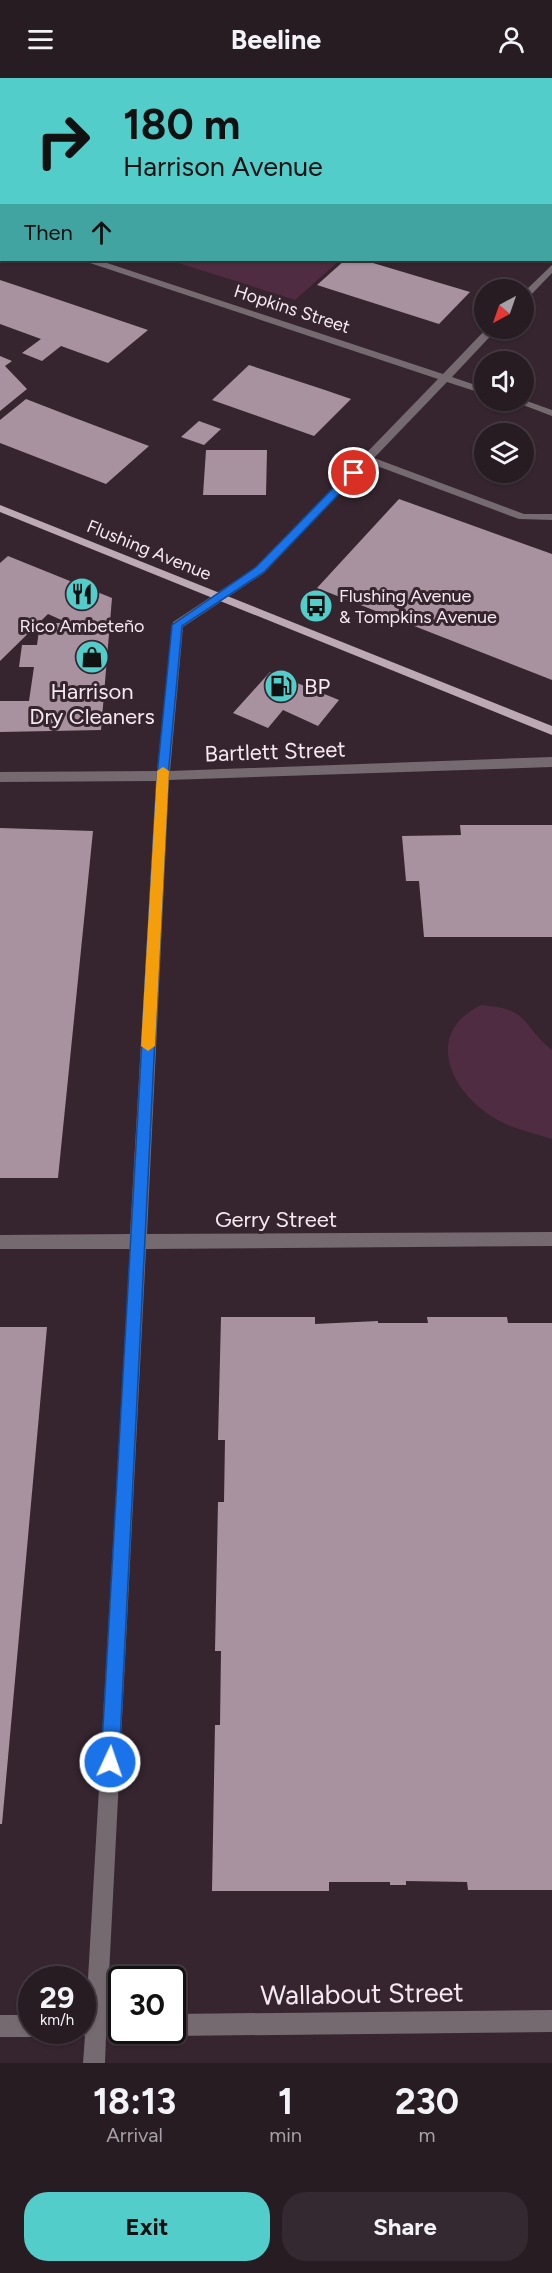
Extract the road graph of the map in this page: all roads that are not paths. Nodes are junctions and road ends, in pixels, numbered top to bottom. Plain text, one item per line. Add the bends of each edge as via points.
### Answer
1 (93, 261) edge
2 (552, 268) edge
3 (534, 287) edge
4 (483, 339) edge
5 (446, 378) junction
6 (474, 388) edge
7 (534, 407) edge
8 (552, 413) edge
9 (367, 459) junction
10 (0, 508) edge
11 (552, 517) edge
12 (218, 597) junction
13 (552, 731) edge
14 (552, 762) edge
15 (163, 776) junction
16 (0, 777) edge
17 (552, 1239) edge
18 (137, 1241) junction
19 (0, 1242) edge
20 (93, 1966) edge
21 (552, 2021) edge
22 (186, 2025) edge
23 (0, 2026) edge
24 (18, 2026) edge
25 (92, 2044) edge
26 (94, 2063) edge

1 - 5 street, Hopkins Street
2 - 3 street
4 - 5 street
5 - 6 street, Hopkins Street
5 - 9 street
7 - 8 street
9 - 11 street via 523,517
9 - 12 street via 260,570
10 - 12 main road, Flushing Avenue
12 - 13 main road, Flushing Avenue
12 - 15 street via 177,625
14 - 15 street, Bartlett Street
15 - 16 street, Bartlett Street
15 - 18 street
17 - 18 street, Gerry Street
18 - 19 street, Gerry Street
18 - 20 street
21 - 22 street, Wallabout Street
23 - 24 street
25 - 26 street

